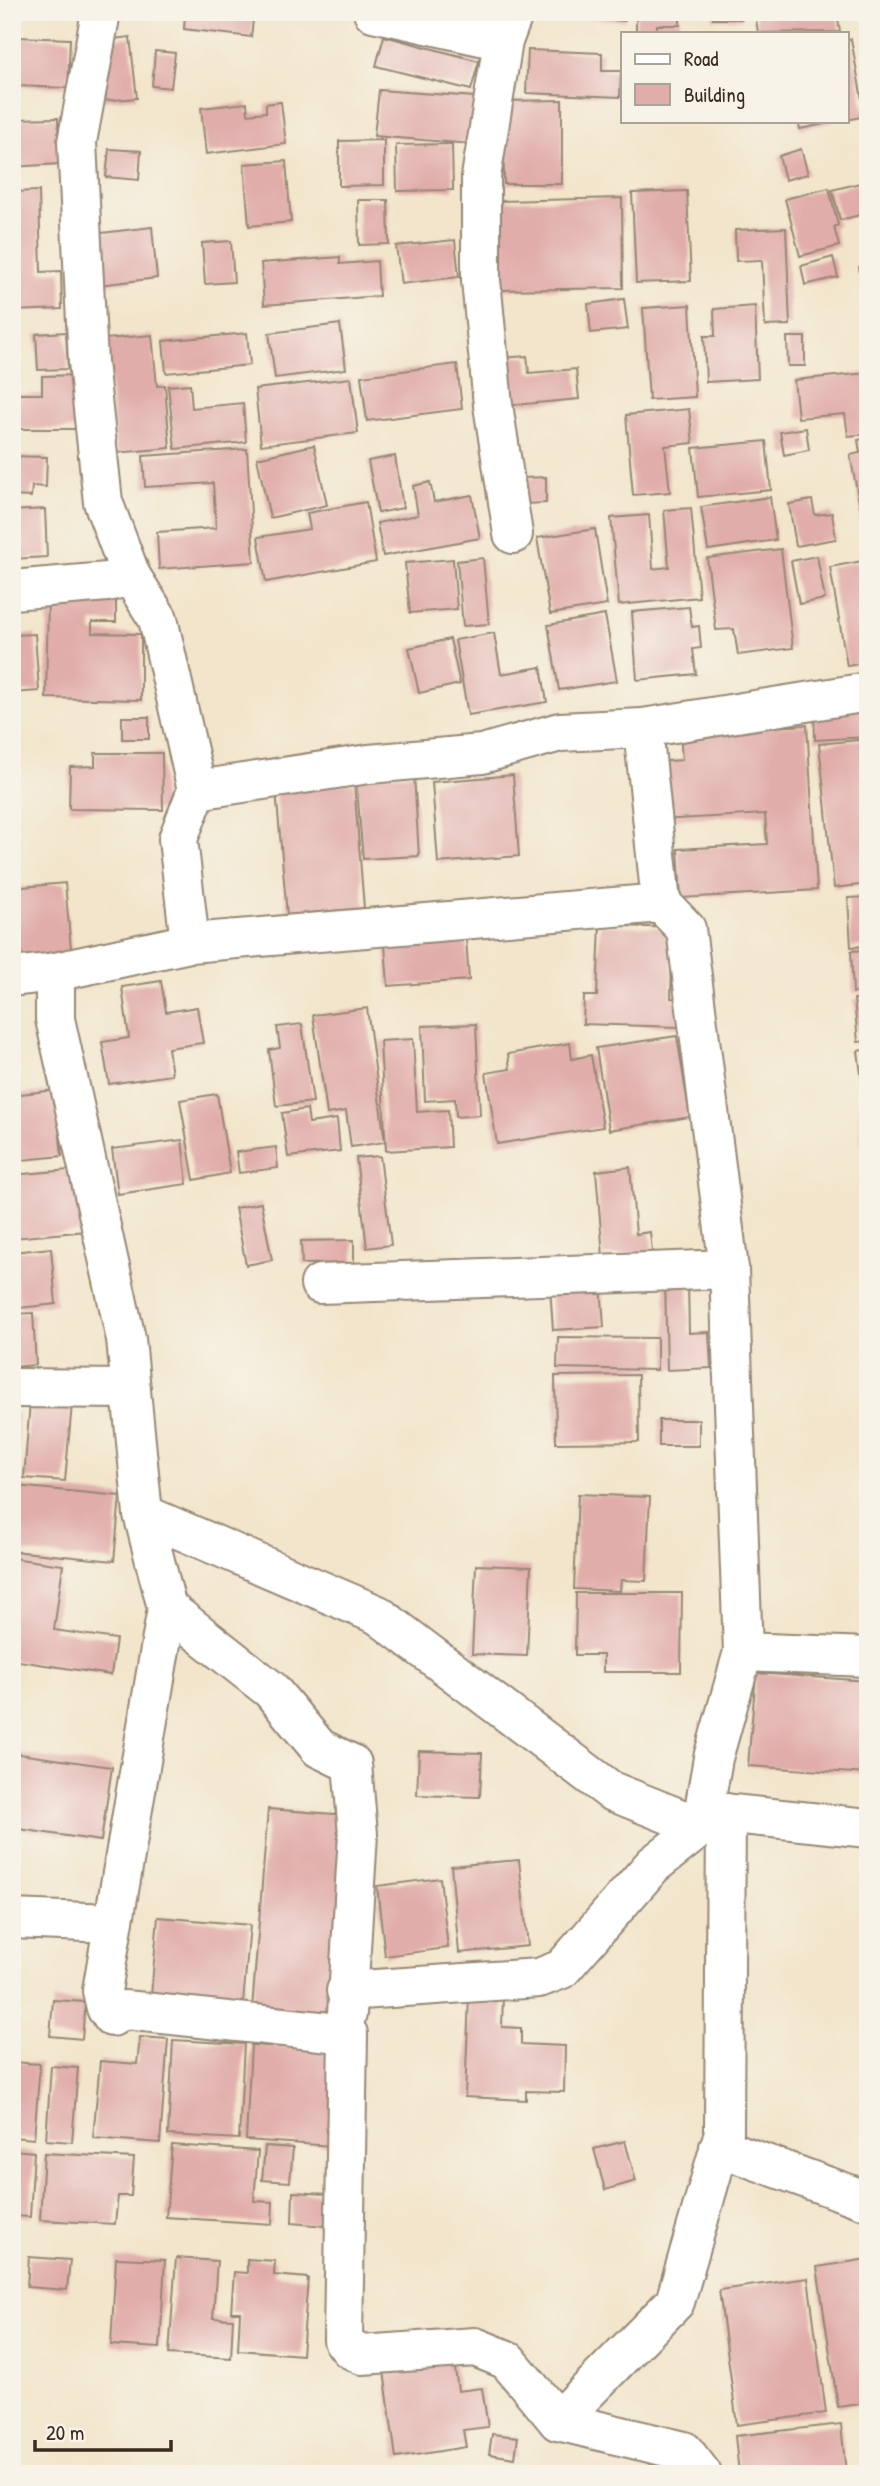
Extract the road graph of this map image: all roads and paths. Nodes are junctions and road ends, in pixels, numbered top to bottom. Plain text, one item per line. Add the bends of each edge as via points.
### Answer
1 (101, 12) edge
2 (373, 12) edge
3 (509, 27) edge
4 (513, 534) dead end
5 (131, 576) junction
6 (12, 590) edge
7 (868, 692) edge
8 (643, 728) junction
9 (197, 790) junction
10 (661, 904) junction
11 (191, 943) junction
12 (55, 972) junction
13 (12, 976) edge
14 (730, 1269) junction
15 (320, 1284) dead end
16 (12, 1388) edge
17 (131, 1389) junction
18 (143, 1514) junction
19 (167, 1608) junction
20 (743, 1652) junction
21 (868, 1657) edge
22 (710, 1817) junction
23 (868, 1828) edge
24 (12, 1919) edge
25 (112, 1923) junction
26 (346, 1991) junction
27 (348, 2034) junction
28 (719, 2147) junction
29 (868, 2201) edge
30 (558, 2421) junction
31 (702, 2474) edge

1 - 5 street via 77,142 79,222 103,502
2 - 3 street
3 - 4 street via 481,177 481,280 493,405
5 - 6 street
5 - 9 street via 158,619
7 - 8 street
8 - 9 street via 560,732 482,754 369,764
8 - 10 street
9 - 11 street via 178,839
10 - 11 street
10 - 14 street via 686,929
11 - 12 street
12 - 13 street
12 - 17 street via 55,1019 126,1339
14 - 15 street
14 - 20 street
16 - 17 street
17 - 18 street
18 - 19 street
18 - 22 street via 378,1615 611,1791
19 - 25 street
19 - 26 street via 271,1690 318,1748 352,1763 358,1834
20 - 21 street
20 - 22 street via 713,1758
22 - 23 street
22 - 26 street via 653,1865 562,1969 550,1975
22 - 28 street via 724,2132
24 - 25 street
25 - 27 street via 102,1992 112,2017 122,2010
26 - 27 street
27 - 30 street via 343,2340 362,2355 475,2347 489,2350 507,2360
28 - 29 street
28 - 30 street via 675,2302
30 - 31 street via 684,2451

